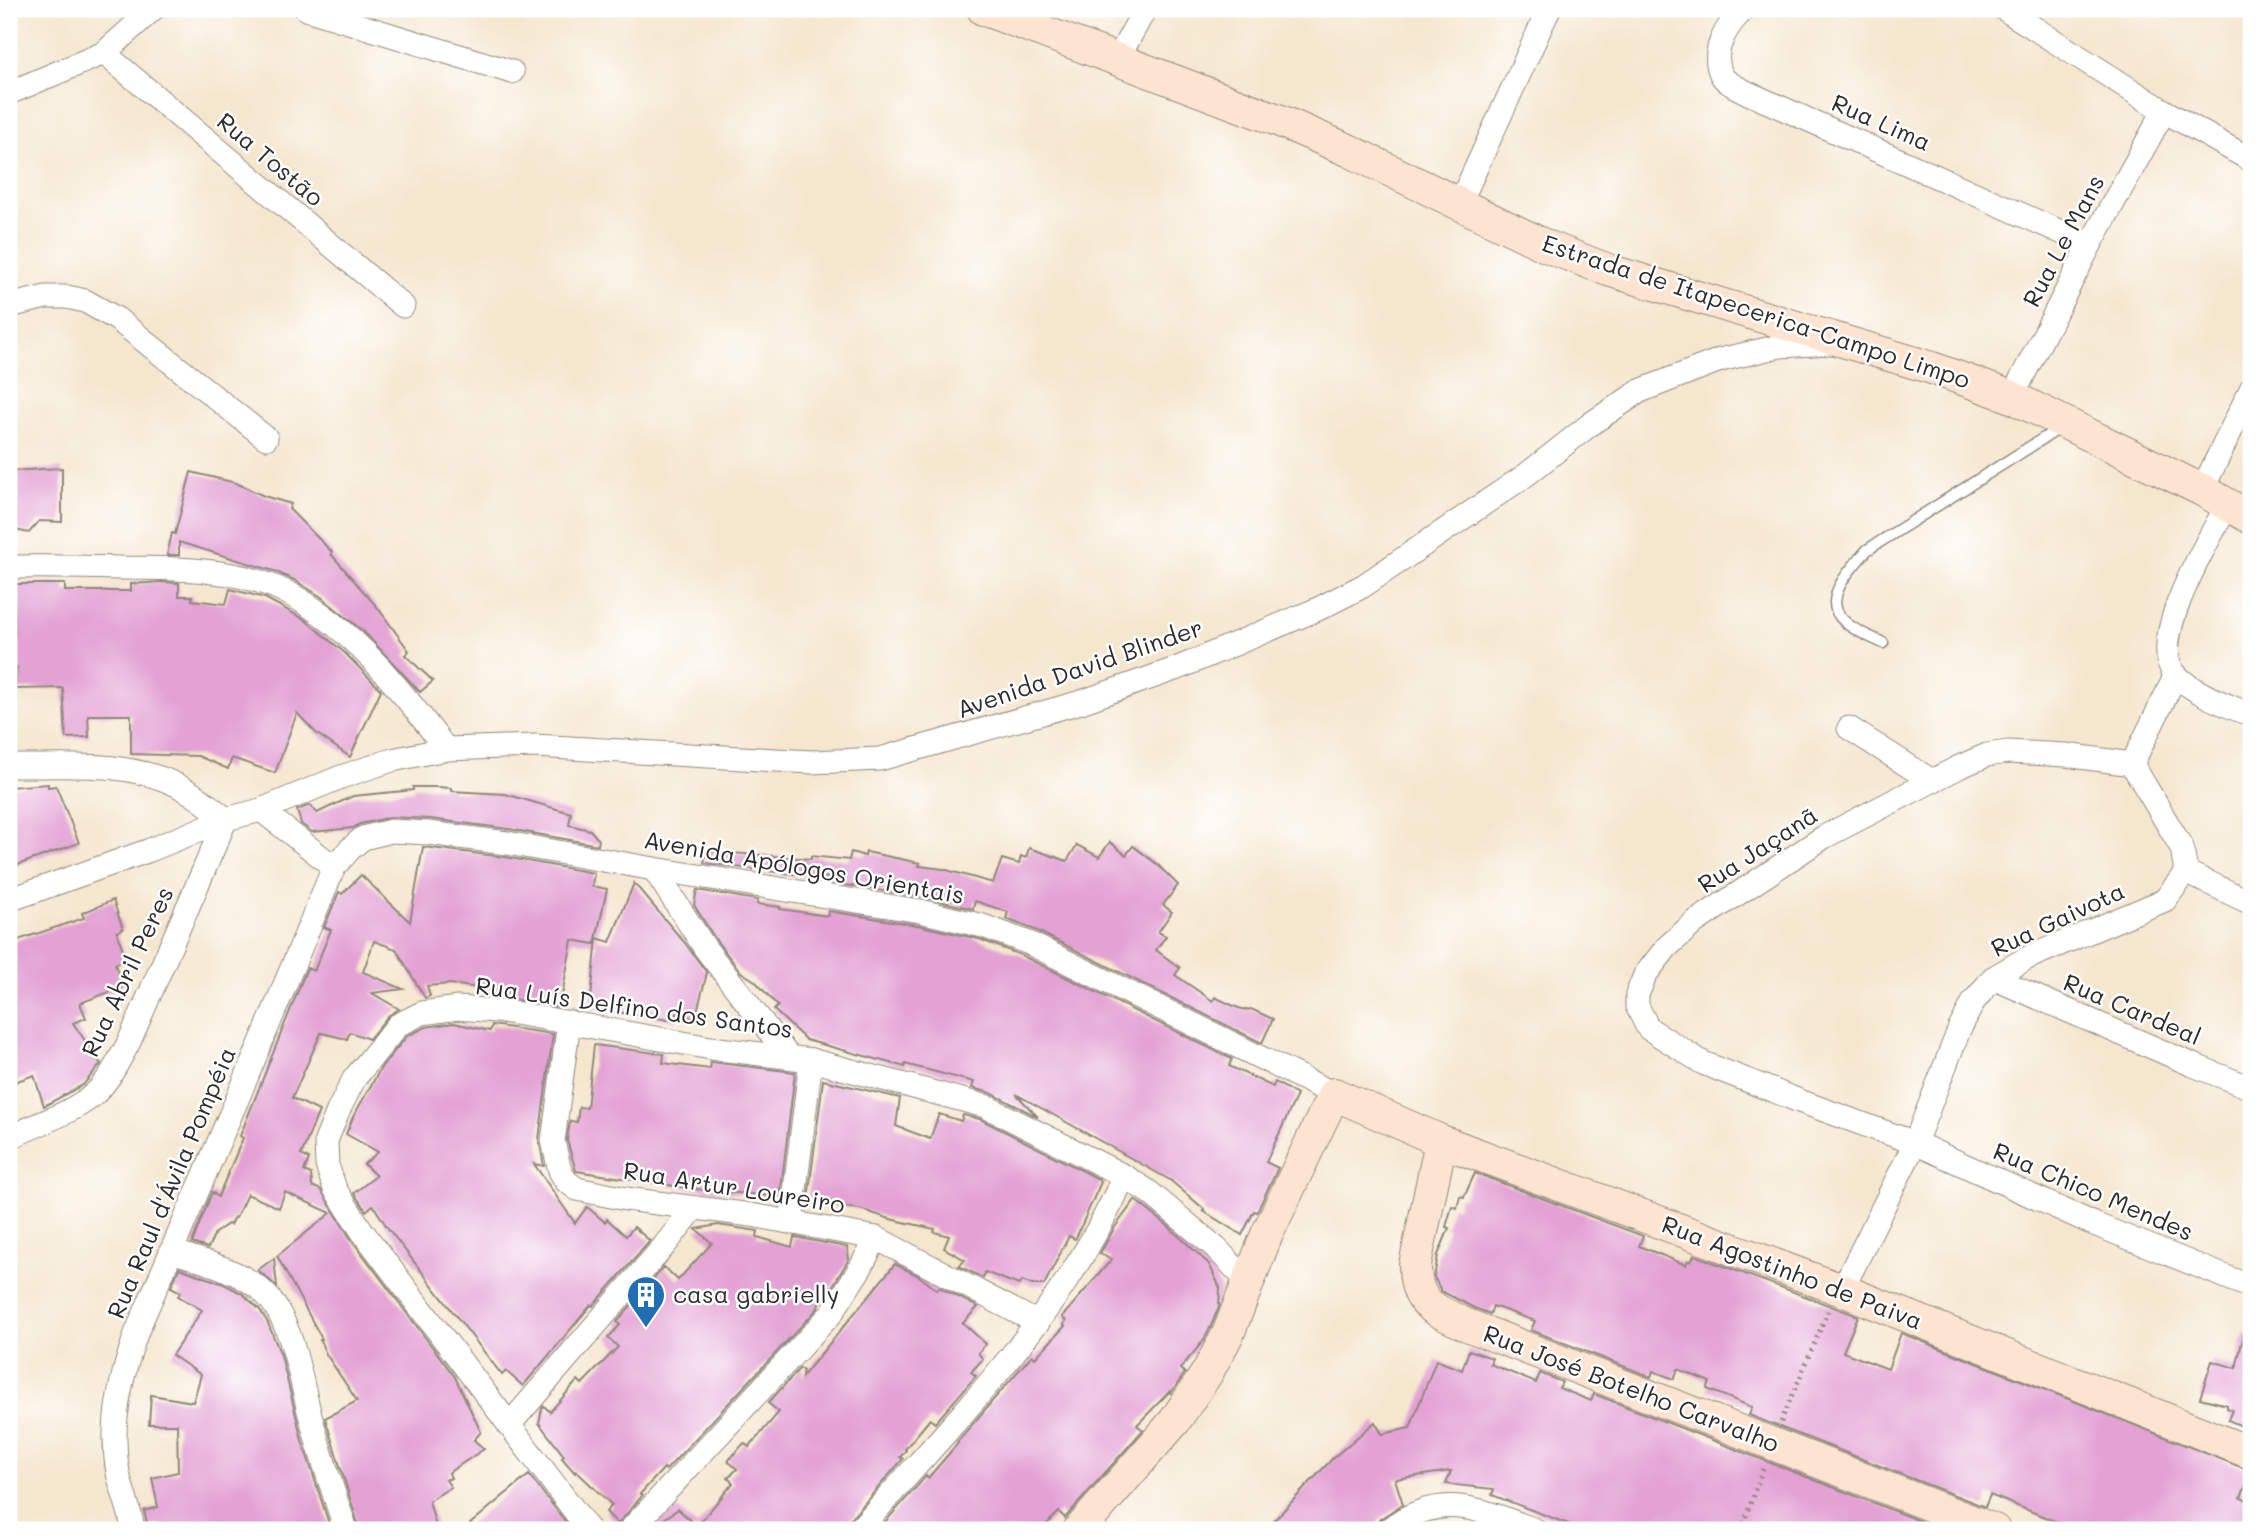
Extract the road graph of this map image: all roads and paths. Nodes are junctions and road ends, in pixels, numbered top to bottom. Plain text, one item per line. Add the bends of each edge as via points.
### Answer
1 (153, 9) edge
2 (306, 9) edge
3 (983, 9) edge
4 (1145, 9) edge
5 (1549, 9) edge
6 (1744, 9) edge
7 (2004, 9) edge
8 (104, 53) junction
9 (1117, 60) junction
10 (512, 72) dead end
11 (9, 93) edge
12 (2164, 111) junction
13 (2251, 160) edge
14 (1459, 205) junction
15 (2090, 244) junction
16 (9, 306) edge
17 (403, 306) dead end
18 (1846, 342) junction
19 (2251, 389) edge
20 (2012, 397) junction
21 (2069, 423) junction
22 (266, 438) dead end
23 (2227, 504) edge
24 (9, 567) edge
25 (1883, 643) dead end
26 (2176, 676) junction
27 (2251, 715) edge
28 (1849, 728) dead end
29 (446, 749) junction
30 (2132, 764) junction
31 (9, 766) edge
32 (1932, 782) junction
33 (261, 810) junction
34 (226, 819) junction
35 (334, 867) junction
36 (654, 869) junction
37 (2186, 872) junction
38 (9, 900) edge
39 (2251, 903) edge
40 (1993, 978) junction
41 (569, 1022) junction
42 (800, 1059) junction
43 (2251, 1087) edge
44 (1334, 1094) junction
45 (9, 1138) edge
46 (1441, 1141) junction
47 (1910, 1152) junction
48 (1124, 1176) junction
49 (694, 1208) junction
50 (791, 1222) junction
51 (876, 1238) junction
52 (172, 1251) junction
53 (1248, 1282) junction
54 (2251, 1287) edge
55 (1842, 1290) junction
56 (1038, 1323) junction
57 (509, 1425) junction
58 (1772, 1443) junction
59 (2251, 1453) edge
60 (134, 1530) edge
61 (346, 1530) edge
62 (589, 1530) edge
63 (630, 1530) edge
64 (859, 1530) edge
65 (1079, 1530) edge
66 (1388, 1530) edge
67 (1535, 1530) edge
68 (1741, 1530) edge
69 (1994, 1530) edge

1 - 8 street
2 - 10 street
3 - 9 main road, Estrada de Itapecerica-Campo Limpo
4 - 9 street
5 - 14 street
6 - 15 street, Rua Lima via 1733,19 1718,51 1721,74 1727,81
7 - 12 street
8 - 11 street
8 - 17 street, Rua Tostão
9 - 14 main road, Estrada de Itapecerica-Campo Limpo via 1325,140
12 - 13 street
12 - 15 street, Rua Le Mans
14 - 18 main road, Estrada de Itapecerica-Campo Limpo via 1608,270
15 - 20 street, Rua Le Mans
16 - 22 street via 46,297 85,301 117,319
18 - 20 main road, Estrada de Itapecerica-Campo Limpo
18 - 29 street, Avenida David Blinder via 1780,346 1744,354 1640,391 1363,586 1178,668 1082,702 880,759 812,762 529,746
19 - 23 street
20 - 21 main road, Estrada de Itapecerica-Campo Limpo
21 - 23 main road, Estrada de Itapecerica-Campo Limpo
21 - 25 lane via 1867,550 1843,578 1835,601 1837,614
23 - 26 street via 2173,616 2166,656
24 - 29 street via 194,569 286,592 332,621 353,641
26 - 27 street
26 - 30 street
28 - 32 street
29 - 33 street, Avenida David Blinder via 392,760
30 - 32 street, Rua Jaçanã via 2008,752 1987,755
30 - 37 street via 2182,848
31 - 34 street via 133,770 185,789
32 - 47 street, Rua Jaçanã via 1824,837 1695,922 1652,965 1637,995 1639,1015 1648,1028 1703,1063
33 - 34 street, Avenida David Blinder
33 - 35 street
34 - 38 street, Avenida David Blinder
34 - 45 street, Rua Abril Peres via 115,1068 91,1097
35 - 36 street, Avenida Apólogos Orientais via 363,838 391,831 507,843
35 - 52 street, Rua Raul d'Ávila Pompéia
36 - 42 street via 765,1029
36 - 44 street, Avenida Apólogos Orientais via 920,911 983,926 1077,965
37 - 39 street
37 - 40 street, Rua Gaivota via 2165,900 2027,958
40 - 43 street, Rua Cardeal
40 - 47 street, Rua Gaivota via 1959,1030
41 - 42 street, Rua Luís Delfino dos Santos
41 - 49 street, Rua Artur Loureiro via 553,1141 566,1181 578,1189 625,1199
41 - 57 street, Rua Luís Delfino dos Santos via 458,1008 422,1013 398,1025 354,1079 326,1141 335,1189 362,1231
42 - 48 street, Rua Luís Delfino dos Santos via 985,1106
42 - 50 street
44 - 46 main road, Rua Agostinho de Paiva
44 - 53 main road
46 - 55 main road, Rua Agostinho de Paiva
46 - 58 main road, Rua José Botelho Carvalho via 1415,1265 1420,1296 1434,1309
47 - 54 street, Rua Chico Mendes
47 - 55 street, Rua Gaivota
48 - 53 street, Rua Luís Delfino dos Santos via 1180,1217
48 - 56 street via 1084,1256
49 - 50 street, Rua Artur Loureiro
49 - 57 street
50 - 51 street, Rua Artur Loureiro
51 - 56 street, Rua Artur Loureiro
51 - 63 street via 831,1314
52 - 60 street, Rua Raul d'Ávila Pompéia via 137,1331 116,1408 116,1455
52 - 61 street via 244,1277 272,1301 287,1329
53 - 65 main road via 1208,1373 1174,1422
55 - 58 path via 1831,1304
55 - 59 main road, Rua Agostinho de Paiva
56 - 64 street
57 - 62 street, Rua Luís Delfino dos Santos
58 - 68 path
58 - 69 main road, Rua José Botelho Carvalho
66 - 67 street via 1413,1513 1444,1506 1501,1517

